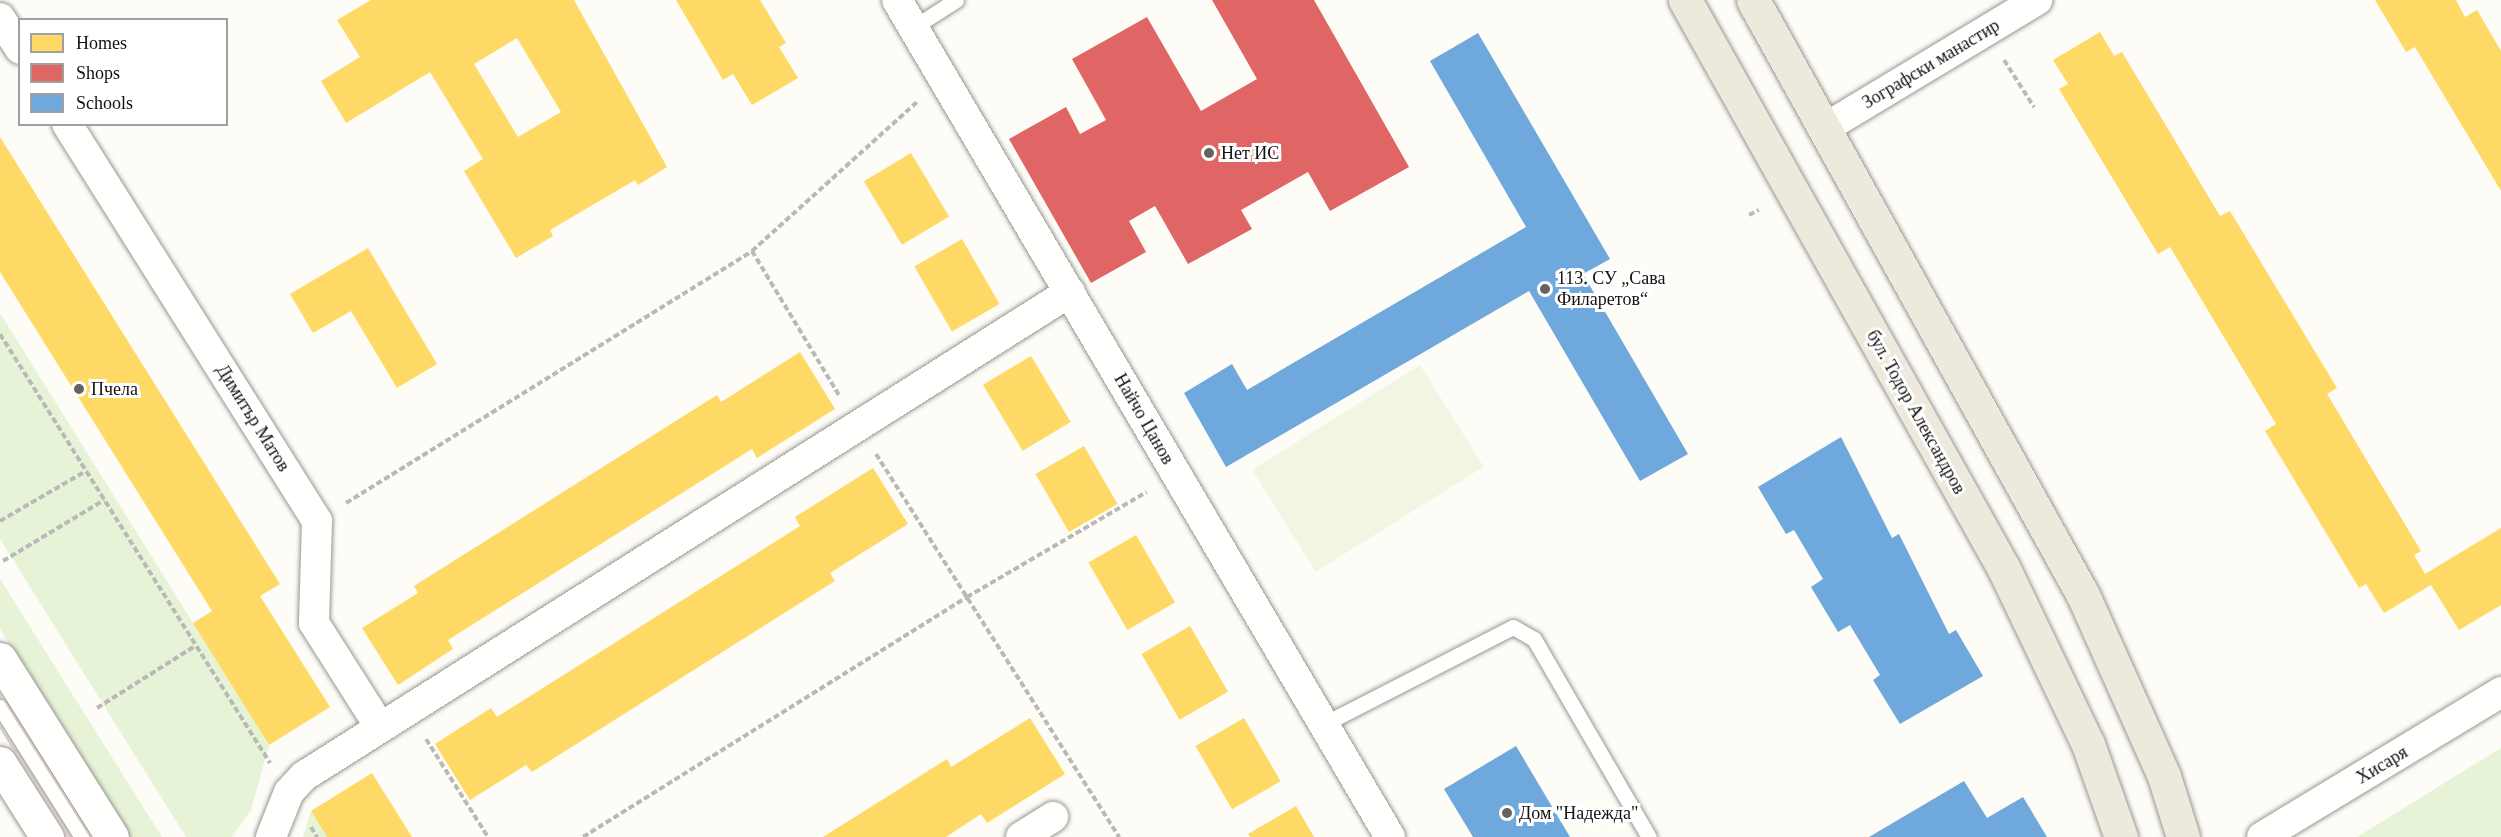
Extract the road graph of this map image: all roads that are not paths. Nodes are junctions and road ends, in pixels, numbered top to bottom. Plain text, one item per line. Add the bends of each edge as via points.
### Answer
1 (897, 0) edge
2 (956, 0) edge
3 (1685, 0) edge
4 (1753, 0) edge
5 (2037, 0) edge
6 (0, 18) edge
7 (914, 27) junction
8 (18, 46) edge
9 (68, 126) edge
10 (1825, 128) junction
11 (1070, 292) junction
12 (0, 659) edge
13 (2501, 692) edge
14 (0, 707) edge
15 (1324, 724) junction
16 (380, 727) junction
17 (0, 763) edge
18 (1053, 817) dead end
19 (47, 837) edge
20 (81, 837) edge
21 (112, 837) edge
22 (271, 837) edge
23 (1021, 837) edge
24 (1390, 837) edge
25 (1649, 837) edge
26 (2121, 837) edge
27 (2183, 837) edge
28 (2262, 837) edge

1 - 7 street, Найчо Цанов
2 - 7 lane
3 - 26 main road, бул. Тодор Александров via 2004,569 2088,744
4 - 10 main road
5 - 10 street, Зографски манастир
6 - 8 street
7 - 11 street, Найчо Цанов
9 - 16 street, Димитър Матов via 317,521 314,623
10 - 27 main road via 2083,595 2164,776
11 - 15 street, Найчо Цанов
11 - 16 street
12 - 21 street
13 - 28 street, Хисаря
14 - 20 lane
15 - 24 street, Найчо Цанов
15 - 25 lane via 1513,627 1534,639
16 - 22 street via 289,792
17 - 19 street
18 - 23 street

